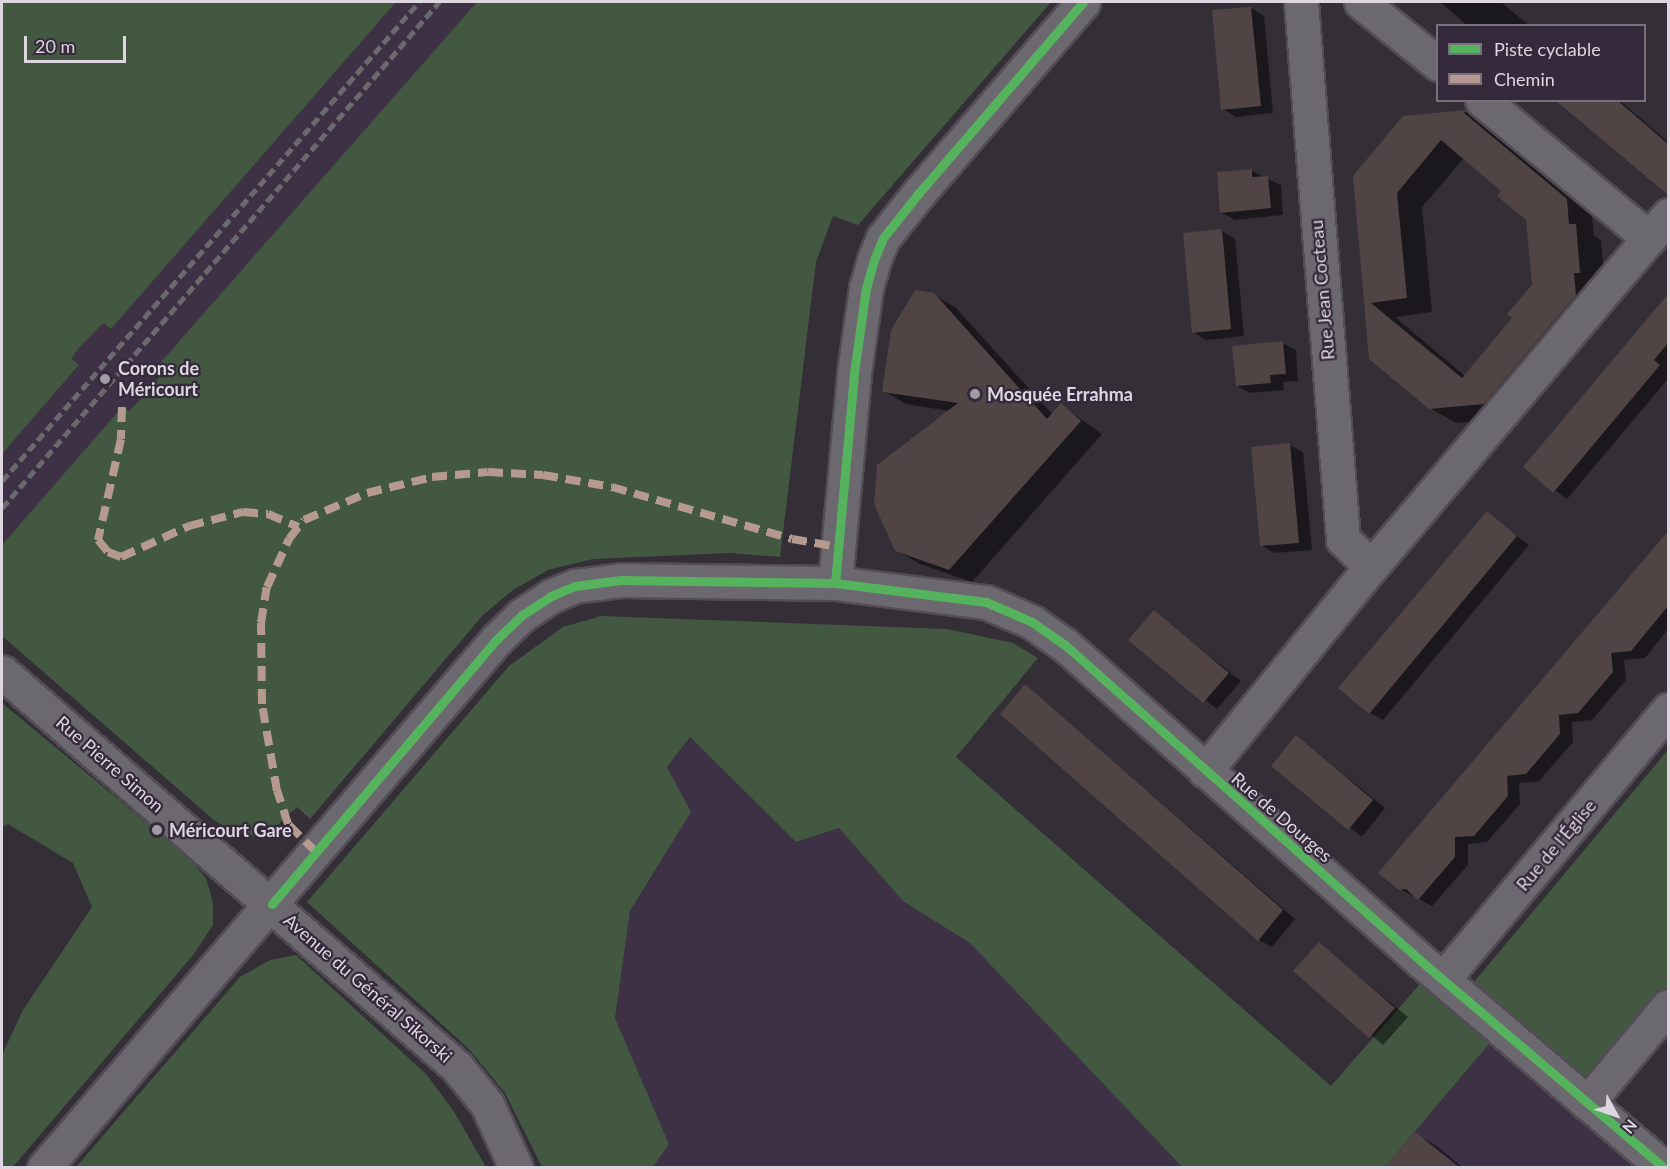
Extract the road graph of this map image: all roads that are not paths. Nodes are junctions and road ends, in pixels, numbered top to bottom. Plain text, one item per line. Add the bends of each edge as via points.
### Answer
1 (1083, 2) edge
2 (1301, 2) edge
3 (1362, 2) edge
4 (1436, 63) edge
5 (1485, 102) edge
6 (1659, 227) edge
7 (1371, 567) junction
8 (835, 583) junction
9 (2, 672) edge
10 (1668, 710) edge
11 (1205, 771) junction
12 (272, 904) junction
13 (1443, 979) junction
14 (1668, 1005) edge
15 (1587, 1103) junction
16 (44, 1167) edge
17 (516, 1167) edge
18 (1664, 1167) edge

1 - 8 street via 883,238 866,288 854,373
2 - 7 street, Rue Jean Cocteau via 1343,539
3 - 4 street
5 - 6 street
6 - 7 street
7 - 11 street
8 - 11 street, Rue de Dourges via 986,602 1032,622 1065,644
8 - 12 street, Rue de Dourges via 621,580 575,586 550,596 497,639
9 - 12 street, Rue Pierre Simon
10 - 13 street, Rue de l'Église
11 - 13 street, Rue de Dourges
12 - 16 street, Rue de Dourges
12 - 17 street, Avenue du Général Sikorski via 457,1066 487,1104
13 - 15 street, Rue de Dourges
14 - 15 street
15 - 18 street, Rue de Dourges

